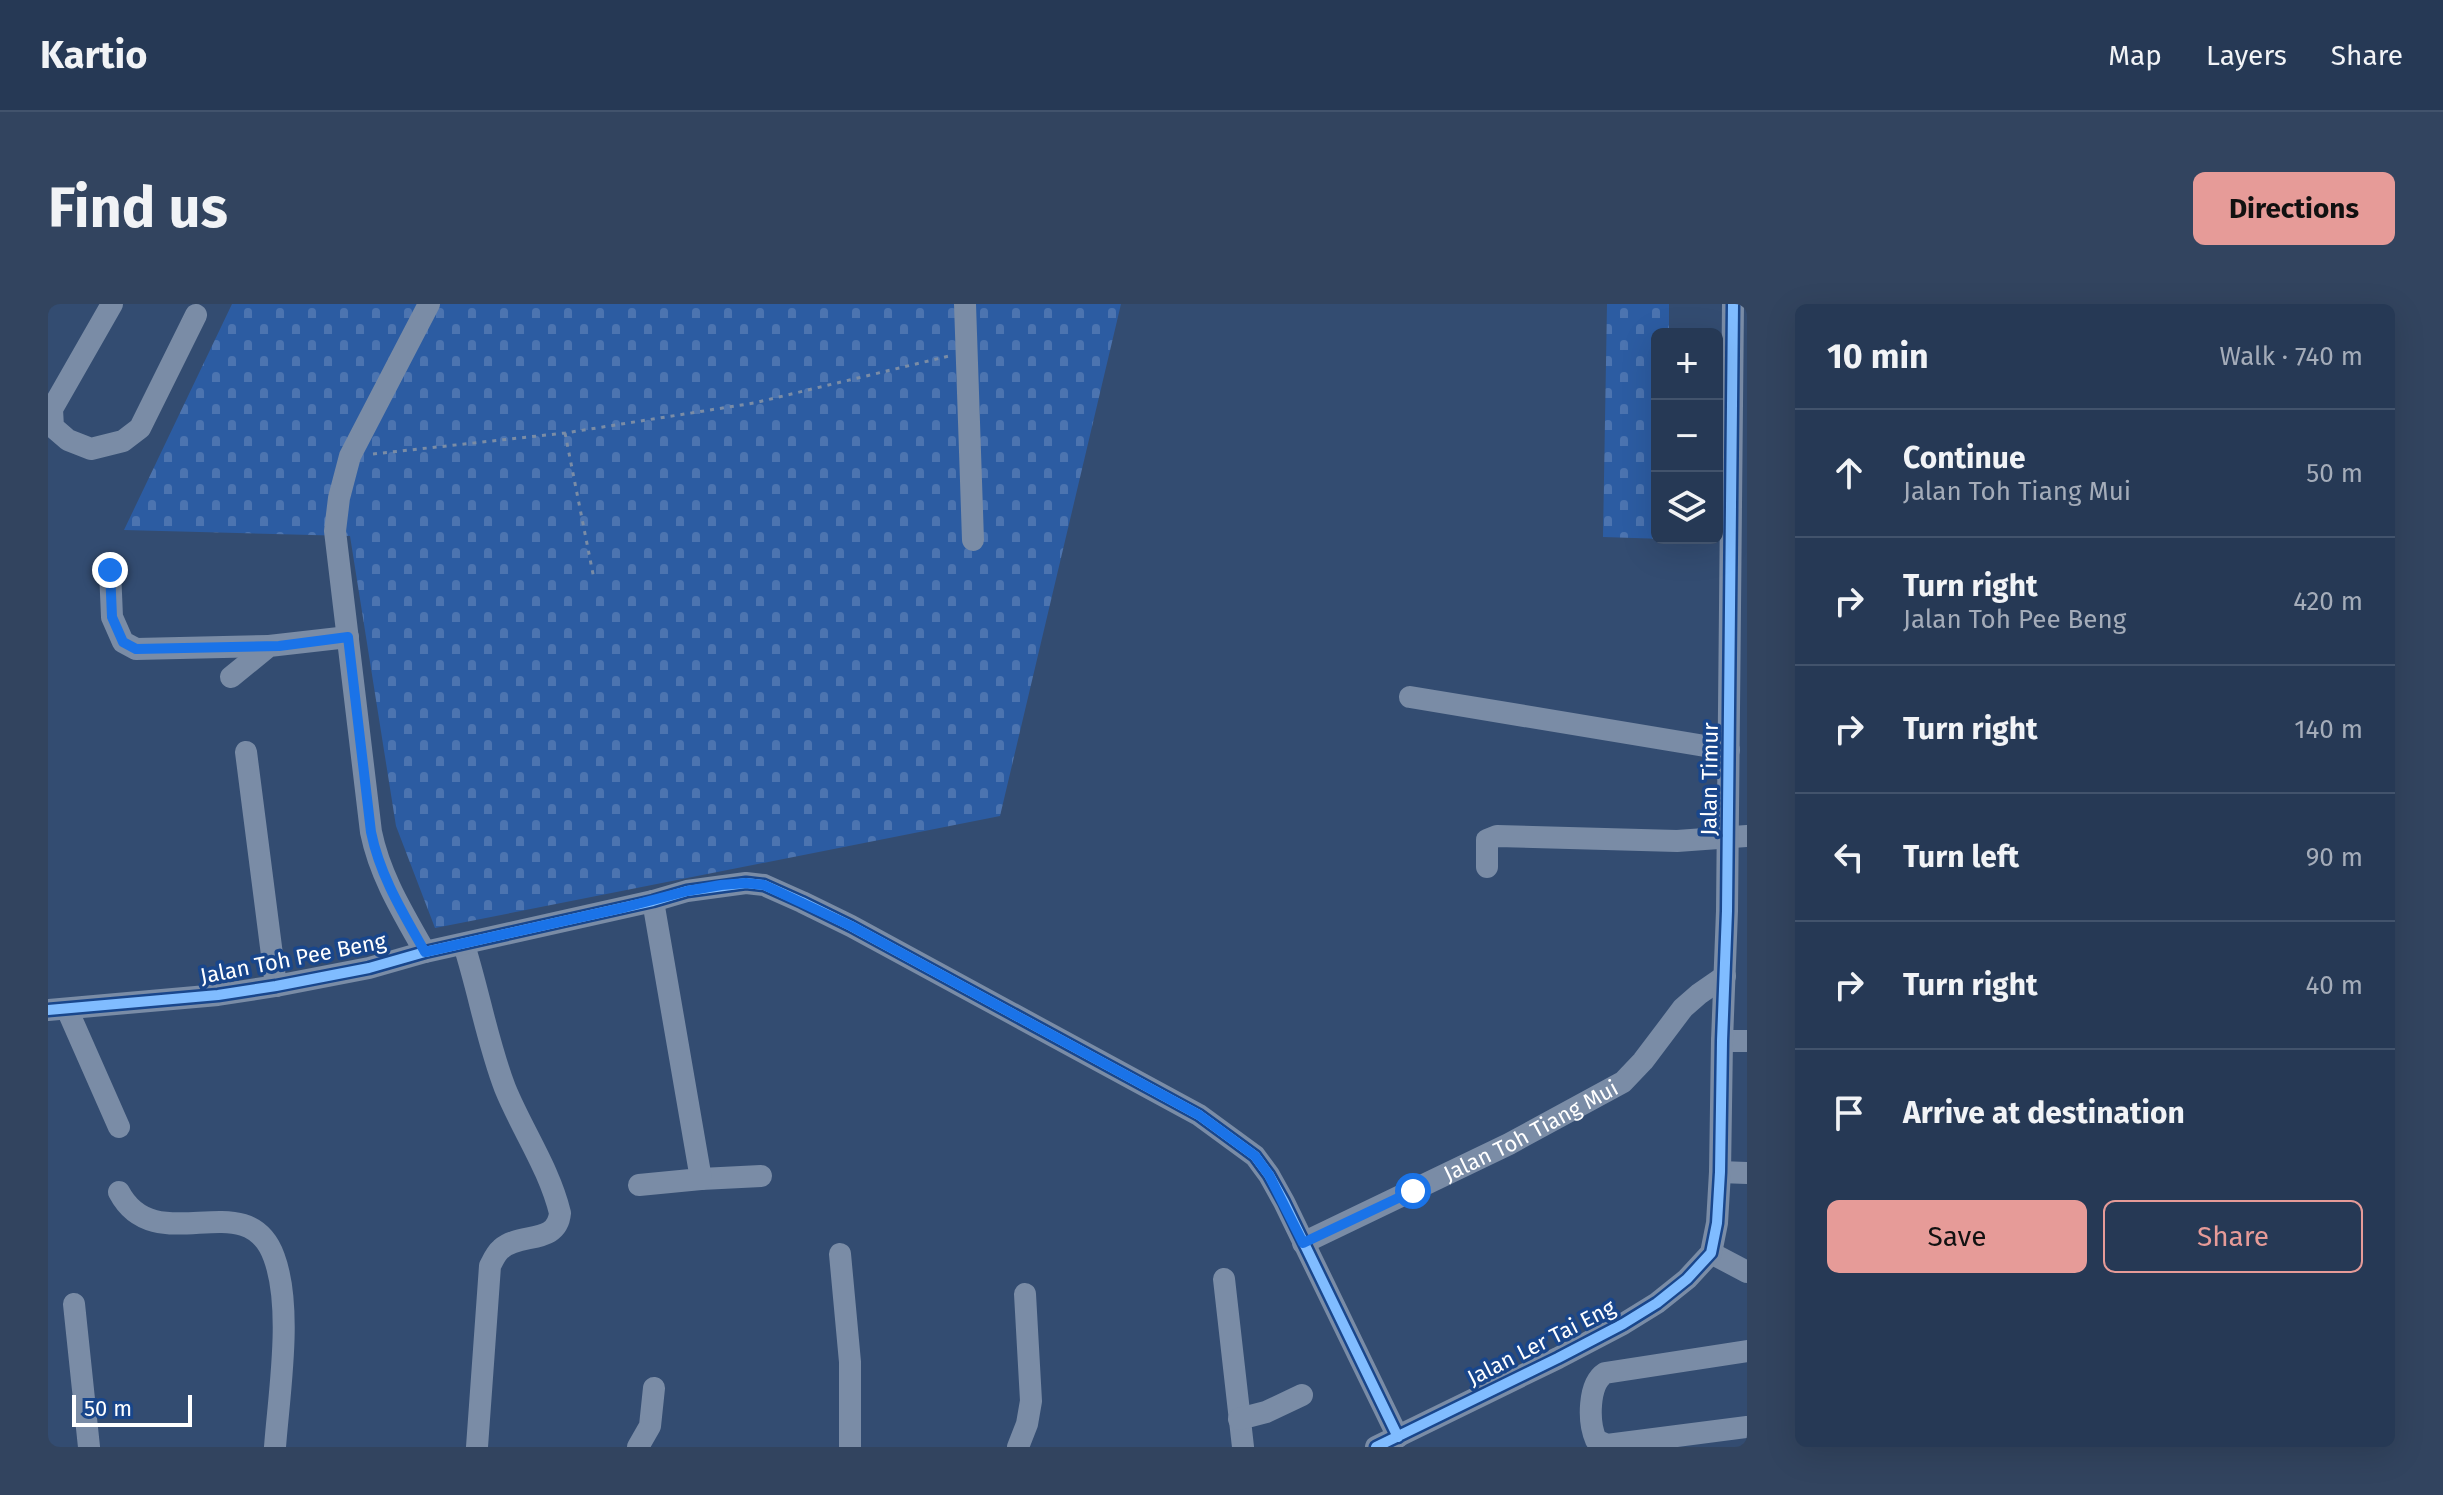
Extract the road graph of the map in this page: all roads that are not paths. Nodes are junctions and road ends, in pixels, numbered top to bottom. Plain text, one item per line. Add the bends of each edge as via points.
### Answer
1 (112, 304) edge
2 (429, 304) edge
3 (965, 304) edge
4 (1733, 304) edge
5 (196, 315) dead end
6 (973, 540) dead end
7 (110, 570) dead end
8 (348, 637) junction
9 (269, 646) junction
10 (231, 677) dead end
11 (1410, 697) dead end
12 (1729, 750) junction
13 (246, 752) dead end
14 (1738, 836) edge
15 (1487, 867) dead end
16 (653, 901) junction
17 (464, 945) junction
18 (425, 952) junction
19 (1725, 976) junction
20 (276, 986) junction
21 (58, 1010) edge
22 (1722, 1041) junction
23 (1747, 1041) edge
24 (119, 1127) dead end
25 (1720, 1172) junction
26 (1747, 1173) edge
27 (761, 1176) dead end
28 (701, 1179) junction
29 (639, 1185) dead end
30 (119, 1192) dead end
31 (1303, 1243) junction
32 (1711, 1253) junction
33 (840, 1254) dead end
34 (1747, 1272) edge
35 (1224, 1279) dead end
36 (1025, 1294) dead end
37 (74, 1304) dead end
38 (1747, 1351) edge
39 (654, 1388) dead end
40 (1302, 1395) dead end
41 (1239, 1419) junction
42 (1747, 1427) edge
43 (1398, 1437) junction
44 (89, 1447) edge
45 (275, 1447) edge
46 (477, 1447) edge
47 (638, 1447) edge
48 (850, 1447) edge
49 (1018, 1447) edge
50 (1243, 1447) edge
51 (1376, 1447) edge

1 - 5 street via 52,409 53,427 91,449 123,441 140,428
2 - 8 street via 350,456 339,498 335,531
3 - 6 street
4 - 12 street, Jalan Timur
7 - 9 street via 112,617 123,642 136,649
8 - 9 street
8 - 18 street via 375,855
9 - 10 street
11 - 12 street
12 - 14 street, Jalan Timur
13 - 20 street
14 - 15 street via 1677,841 1497,836 1487,840
14 - 19 street, Jalan Timur
16 - 17 street, Jalan Toh Pee Beng
16 - 28 street
16 - 31 street, Jalan Toh Pee Beng via 698,889 764,885 851,926 1232,1137 1269,1175
17 - 18 street, Jalan Toh Pee Beng
17 - 46 street via 493,1057 560,1213 549,1233 510,1243 490,1266
18 - 20 street, Jalan Toh Pee Beng
19 - 22 street, Jalan Timur
19 - 31 street, Jalan Toh Tiang Mui via 1683,1008 1623,1082 1509,1144
20 - 21 street, Jalan Toh Pee Beng
21 - 24 street
22 - 23 street
22 - 25 street, Jalan Timur
25 - 26 street
25 - 32 street, Jalan Timur
27 - 28 street
28 - 29 street
30 - 45 street via 141,1217 170,1224 244,1223 265,1237 275,1258 283,1332
31 - 43 street, Jalan Toh Pee Beng
32 - 34 street
32 - 43 street, Jalan Ler Tai Eng via 1687,1279 1623,1324
33 - 48 street via 849,1350
35 - 41 street
36 - 49 street via 1031,1401
37 - 44 street
38 - 42 street via 1615,1370 1599,1377 1593,1434 1607,1445
39 - 47 street via 650,1426
40 - 41 street
41 - 50 street
43 - 51 street, Jalan Ler Tai Eng

